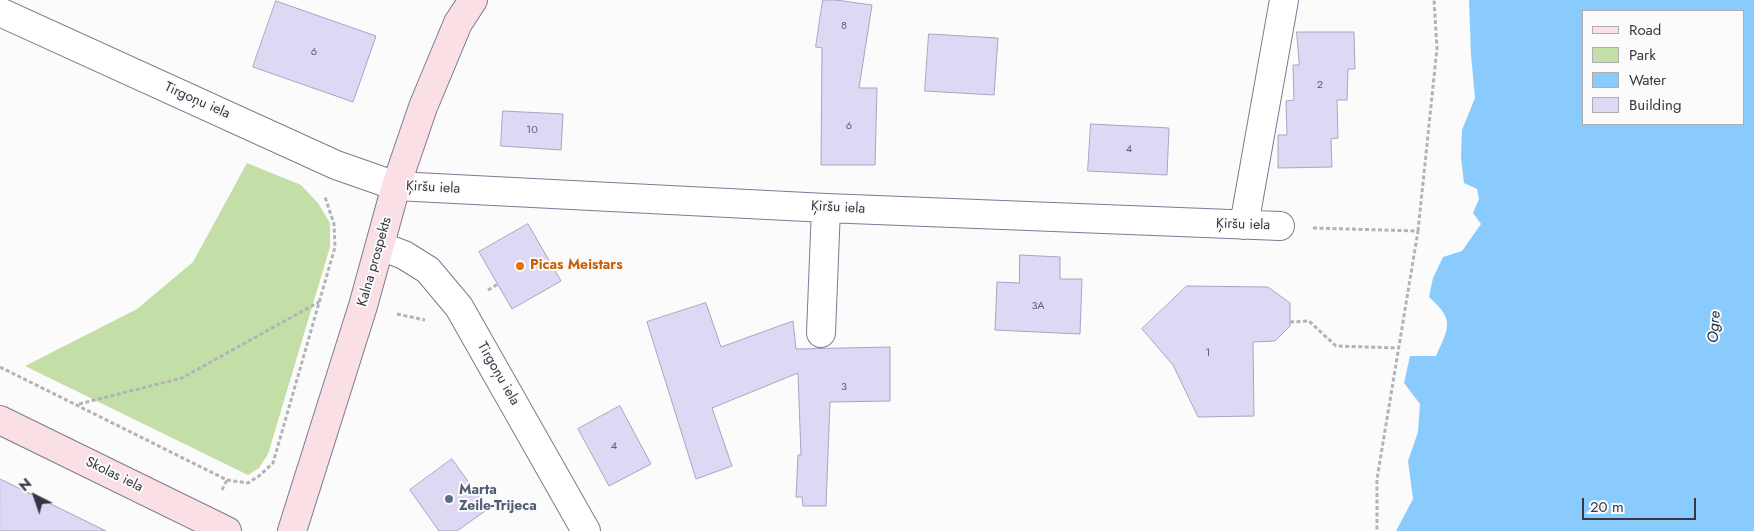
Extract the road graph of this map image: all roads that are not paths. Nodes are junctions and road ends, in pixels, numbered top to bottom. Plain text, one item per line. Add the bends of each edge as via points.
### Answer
1 (473, 0) edge
2 (1284, 0) edge
3 (0, 12) edge
4 (396, 186) junction
5 (826, 208) junction
6 (1244, 225) junction
7 (1280, 226) road end
8 (380, 246) junction
9 (821, 333) dead end
10 (0, 420) edge
11 (227, 531) edge
12 (292, 531) edge
13 (586, 531) edge

1 - 4 main road, Kalna prospekts via 458,23 423,107
2 - 6 street
3 - 4 street, Tirgoņu iela via 336,165
4 - 5 street, Ķiršu iela
4 - 8 main road, Kalna prospekts
5 - 6 street, Ķiršu iela
5 - 9 street
6 - 7 street, Ķiršu iela
8 - 12 main road, Kalna prospekts
8 - 13 street, Tirgoņu iela via 404,255 428,270 459,307
10 - 11 main road, Skolas iela

